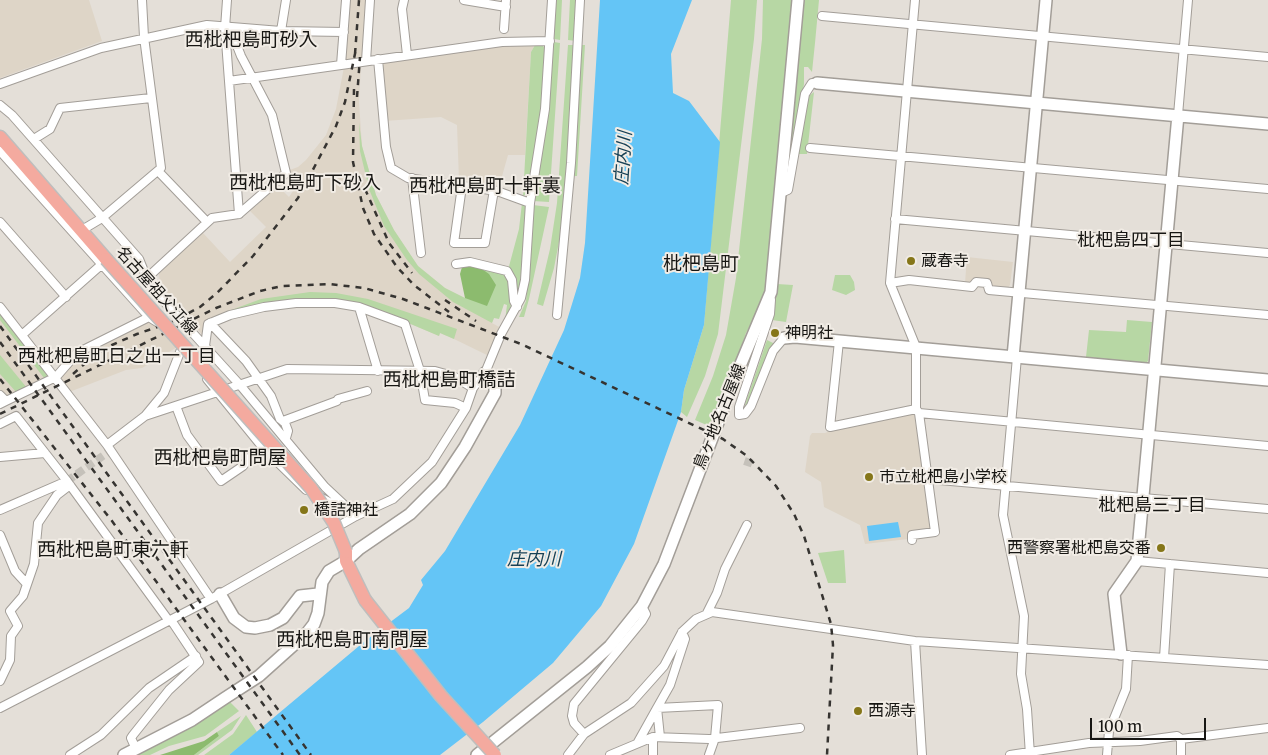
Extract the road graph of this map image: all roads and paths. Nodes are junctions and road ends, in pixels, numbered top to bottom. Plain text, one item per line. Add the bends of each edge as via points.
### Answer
1 (142, 0) edge
2 (227, 0) edge
3 (286, 0) edge
4 (346, 0) edge
5 (370, 0) edge
6 (404, 0) edge
7 (464, 0) edge
8 (552, 0) edge
9 (580, 0) edge
10 (798, 0) edge
11 (915, 0) edge
12 (1046, 0) edge
13 (1188, 0) edge
14 (506, 3) edge
15 (822, 16) dead end
16 (913, 24) junction
17 (228, 28) junction
18 (504, 29) dead end
19 (281, 31) junction
20 (344, 32) junction
21 (1043, 36) junction
22 (144, 37) junction
23 (550, 41) junction
24 (1184, 49) junction
25 (407, 55) junction
26 (1268, 57) edge
27 (378, 59) junction
28 (366, 61) junction
29 (342, 65) junction
30 (252, 78) junction
31 (229, 81) junction
32 (817, 82) joint
33 (0, 84) edge
34 (907, 91) junction
35 (151, 98) junction
36 (1037, 103) junction
37 (0, 105) edge
38 (1178, 116) junction
39 (1268, 124) edge
40 (0, 137) edge
41 (34, 139) junction
42 (810, 148) dead end
43 (0, 151) edge
44 (901, 156) junction
45 (1031, 168) junction
46 (158, 171) junction
47 (412, 178) junction
48 (1172, 181) junction
49 (462, 186) junction
50 (494, 190) junction
51 (1268, 190) edge
52 (781, 193) junction
53 (530, 202) junction
54 (239, 214) junction
55 (102, 218) junction
56 (895, 219) junction
57 (0, 222) edge
58 (207, 222) junction
59 (87, 227) dead end
60 (1025, 231) junction
61 (1166, 244) junction
62 (421, 253) dead end
63 (1268, 253) edge
64 (104, 262) junction
65 (456, 264) dead end
66 (148, 278) junction
67 (890, 283) junction
68 (772, 292) junction
69 (1019, 292) junction
70 (66, 297) junction
71 (1160, 305) junction
72 (0, 307) edge
73 (359, 307) junction
74 (517, 307) junction
75 (556, 314) dead end
76 (1268, 315) edge
77 (149, 317) junction
78 (210, 323) junction
79 (23, 334) junction
80 (784, 338) joint
81 (839, 341) junction
82 (205, 346) junction
83 (182, 347) junction
84 (916, 348) junction
85 (1015, 357) junction
86 (1154, 370) junction
87 (378, 371) junction
88 (420, 371) junction
89 (485, 373) junction
90 (56, 377) junction
91 (258, 378) junction
92 (1268, 380) edge
93 (240, 385) junction
94 (473, 388) junction
95 (367, 391) dead end
96 (215, 392) junction
97 (0, 395) edge
98 (3, 403) edge
99 (176, 406) junction
100 (466, 408) junction
101 (917, 411) junction
102 (145, 416) junction
103 (283, 421) junction
104 (1011, 422) junction
105 (0, 424) edge
106 (1148, 434) junction
107 (286, 438) junction
108 (107, 445) junction
109 (1268, 446) edge
110 (264, 449) junction
111 (45, 453) junction
112 (0, 458) edge
113 (928, 479) junction
114 (69, 483) junction
115 (1006, 486) junction
116 (1142, 498) junction
117 (1268, 509) edge
118 (0, 510) edge
119 (356, 516) junction
120 (747, 524) dead end
121 (1, 539) edge
122 (912, 540) dead end
123 (346, 557) junction
124 (1137, 561) junction
125 (1170, 564) junction
126 (1268, 573) edge
127 (26, 583) junction
128 (318, 594) junction
129 (215, 597) junction
130 (642, 606) junction
131 (707, 613) junction
132 (170, 620) junction
133 (682, 632) junction
134 (914, 641) junction
135 (1023, 648) junction
136 (1125, 655) junction
137 (196, 656) junction
138 (1164, 658) junction
139 (1268, 665) edge
140 (0, 681) edge
141 (1, 706) edge
142 (657, 708) junction
143 (800, 728) dead end
144 (1268, 728) edge
145 (584, 734) junction
146 (656, 737) junction
147 (715, 738) junction
148 (1181, 739) junction
149 (1107, 741) junction
150 (638, 742) junction
151 (136, 749) junction
152 (1030, 753) edge
153 (70, 755) edge
154 (124, 755) edge
155 (477, 755) edge
156 (496, 755) edge
157 (568, 755) edge
158 (610, 755) edge
159 (653, 755) edge
160 (709, 755) edge
161 (922, 755) edge
162 (1010, 755) edge
163 (1108, 755) edge
164 (1180, 755) edge

1 - 22 street
2 - 17 street
3 - 19 street
4 - 20 street
5 - 28 street
6 - 25 street
7 - 14 street
8 - 23 street
9 - 75 street via 571,163
10 - 52 street, 鳥ヶ地名古屋線
11 - 16 street
12 - 21 street
13 - 24 street
14 - 18 street
15 - 16 street
16 - 21 street
16 - 34 street
17 - 19 street
17 - 22 street via 207,25
17 - 30 street
17 - 31 street
19 - 20 street
20 - 29 street
21 - 24 street
21 - 36 street
22 - 33 street via 101,48
22 - 35 street
23 - 25 street via 502,42
23 - 53 street via 545,109
24 - 26 street
24 - 38 street
25 - 27 street
27 - 28 street
27 - 47 street via 391,168
28 - 29 street
29 - 30 street
30 - 31 street
30 - 54 street via 272,115 286,173
31 - 54 street
32 - 34 street
32 - 52 street via 812,83 805,94 788,190
34 - 36 street
34 - 44 street
35 - 41 street via 60,108 50,129
35 - 46 street via 161,168
36 - 38 street
36 - 45 street
37 - 41 street
38 - 39 street
38 - 48 street
40 - 64 main road, 名古屋祖父江線
41 - 55 street
42 - 44 street
43 - 64 street
44 - 45 street
44 - 56 street
45 - 48 street
45 - 60 street
46 - 55 street
46 - 58 street
47 - 49 street
47 - 62 street
48 - 51 street
48 - 61 street
49 - 50 street
49 - 50 street via 454,243 485,243
50 - 53 street
52 - 68 street, 鳥ヶ地名古屋線
53 - 74 street via 525,280
54 - 58 street via 212,218
55 - 59 street
55 - 66 street via 140,259
56 - 60 street
56 - 67 street
57 - 70 street
58 - 66 street
60 - 61 street
60 - 69 street
61 - 63 street
61 - 71 street
64 - 70 street
64 - 77 street
64 - 123 main road, 名古屋祖父江線, bridge via 311,488 334,522
65 - 74 street via 470,262 507,271
66 - 82 street via 150,286
67 - 69 street via 909,280 972,287 976,282 987,283 989,290
67 - 84 street
68 - 80 street via 770,314 739,415 745,414 751,406 773,351
68 - 130 street, 鳥ヶ地名古屋線 via 670,548
69 - 71 street
69 - 85 street
70 - 79 street
71 - 76 street
71 - 86 street
72 - 79 street
73 - 78 street via 296,303 264,307
73 - 87 street
73 - 88 street via 405,324
74 - 89 street
77 - 83 street via 162,325
77 - 90 street via 77,353
78 - 82 street
78 - 91 street
79 - 90 street
80 - 81 street via 795,336
81 - 84 street
81 - 101 street via 830,427
82 - 93 street
83 - 96 street
83 - 102 street via 164,393
84 - 85 street
84 - 101 street
85 - 86 street
85 - 104 street
86 - 92 street
86 - 106 street
87 - 88 street
87 - 91 street via 287,369
88 - 94 street via 453,376
88 - 100 street via 425,400 455,402
89 - 94 street
89 - 123 street via 495,383 495,393 465,447 440,483 410,514
90 - 98 street
90 - 108 street
91 - 93 street
91 - 103 street
93 - 96 street
93 - 107 street
94 - 100 street
95 - 103 street
96 - 99 street
96 - 110 street
97 - 98 street
99 - 102 street
99 - 110 street via 187,435 221,481
100 - 119 street via 432,462 393,499
101 - 104 street
101 - 113 street
102 - 108 street
103 - 107 street via 288,431
104 - 106 street
104 - 115 street
105 - 111 street via 16,416
106 - 109 street
106 - 116 street
107 - 119 street via 325,487
108 - 129 street
110 - 119 street via 308,492
111 - 112 street
111 - 114 street
113 - 115 street
113 - 122 street via 935,532 912,535
114 - 118 street
114 - 127 street via 38,523 34,564
114 - 132 street
115 - 116 street
115 - 135 street via 1003,515 1024,616
116 - 117 street
116 - 124 street
119 - 129 street
120 - 131 street
121 - 127 street via 15,571
123 - 128 street via 329,571
123 - 156 main road, 名古屋祖父江線, bridge via 365,600 441,696
124 - 125 street
124 - 136 street via 1114,594
125 - 126 street
125 - 138 street
127 - 140 street via 22,596 10,611 18,626 11,636 10,660
128 - 129 street via 300,596 283,618 255,628 246,627 234,618
128 - 151 street via 314,624 259,676 192,720
129 - 132 street
130 - 145 street via 646,614 642,621 574,704 574,723
130 - 155 street, 鳥ヶ地名古屋線 via 616,639 587,667
131 - 133 street
131 - 134 street
132 - 137 street
132 - 141 street
133 - 142 street via 685,639 670,685
133 - 145 street via 664,666 631,703
134 - 135 street
134 - 161 street
135 - 136 street
135 - 152 street via 1021,674
136 - 138 street
136 - 149 street via 1126,690
137 - 151 street via 199,662 169,690 131,738
137 - 153 street via 149,688 101,735
138 - 139 street
142 - 146 street
142 - 147 street via 718,705
142 - 150 street
143 - 147 street
144 - 148 street
145 - 157 street
146 - 147 street
146 - 150 street
146 - 159 street
147 - 160 street
148 - 149 street via 1177,736
148 - 164 street
149 - 152 street
149 - 163 street
150 - 158 street
151 - 154 street
152 - 162 street

